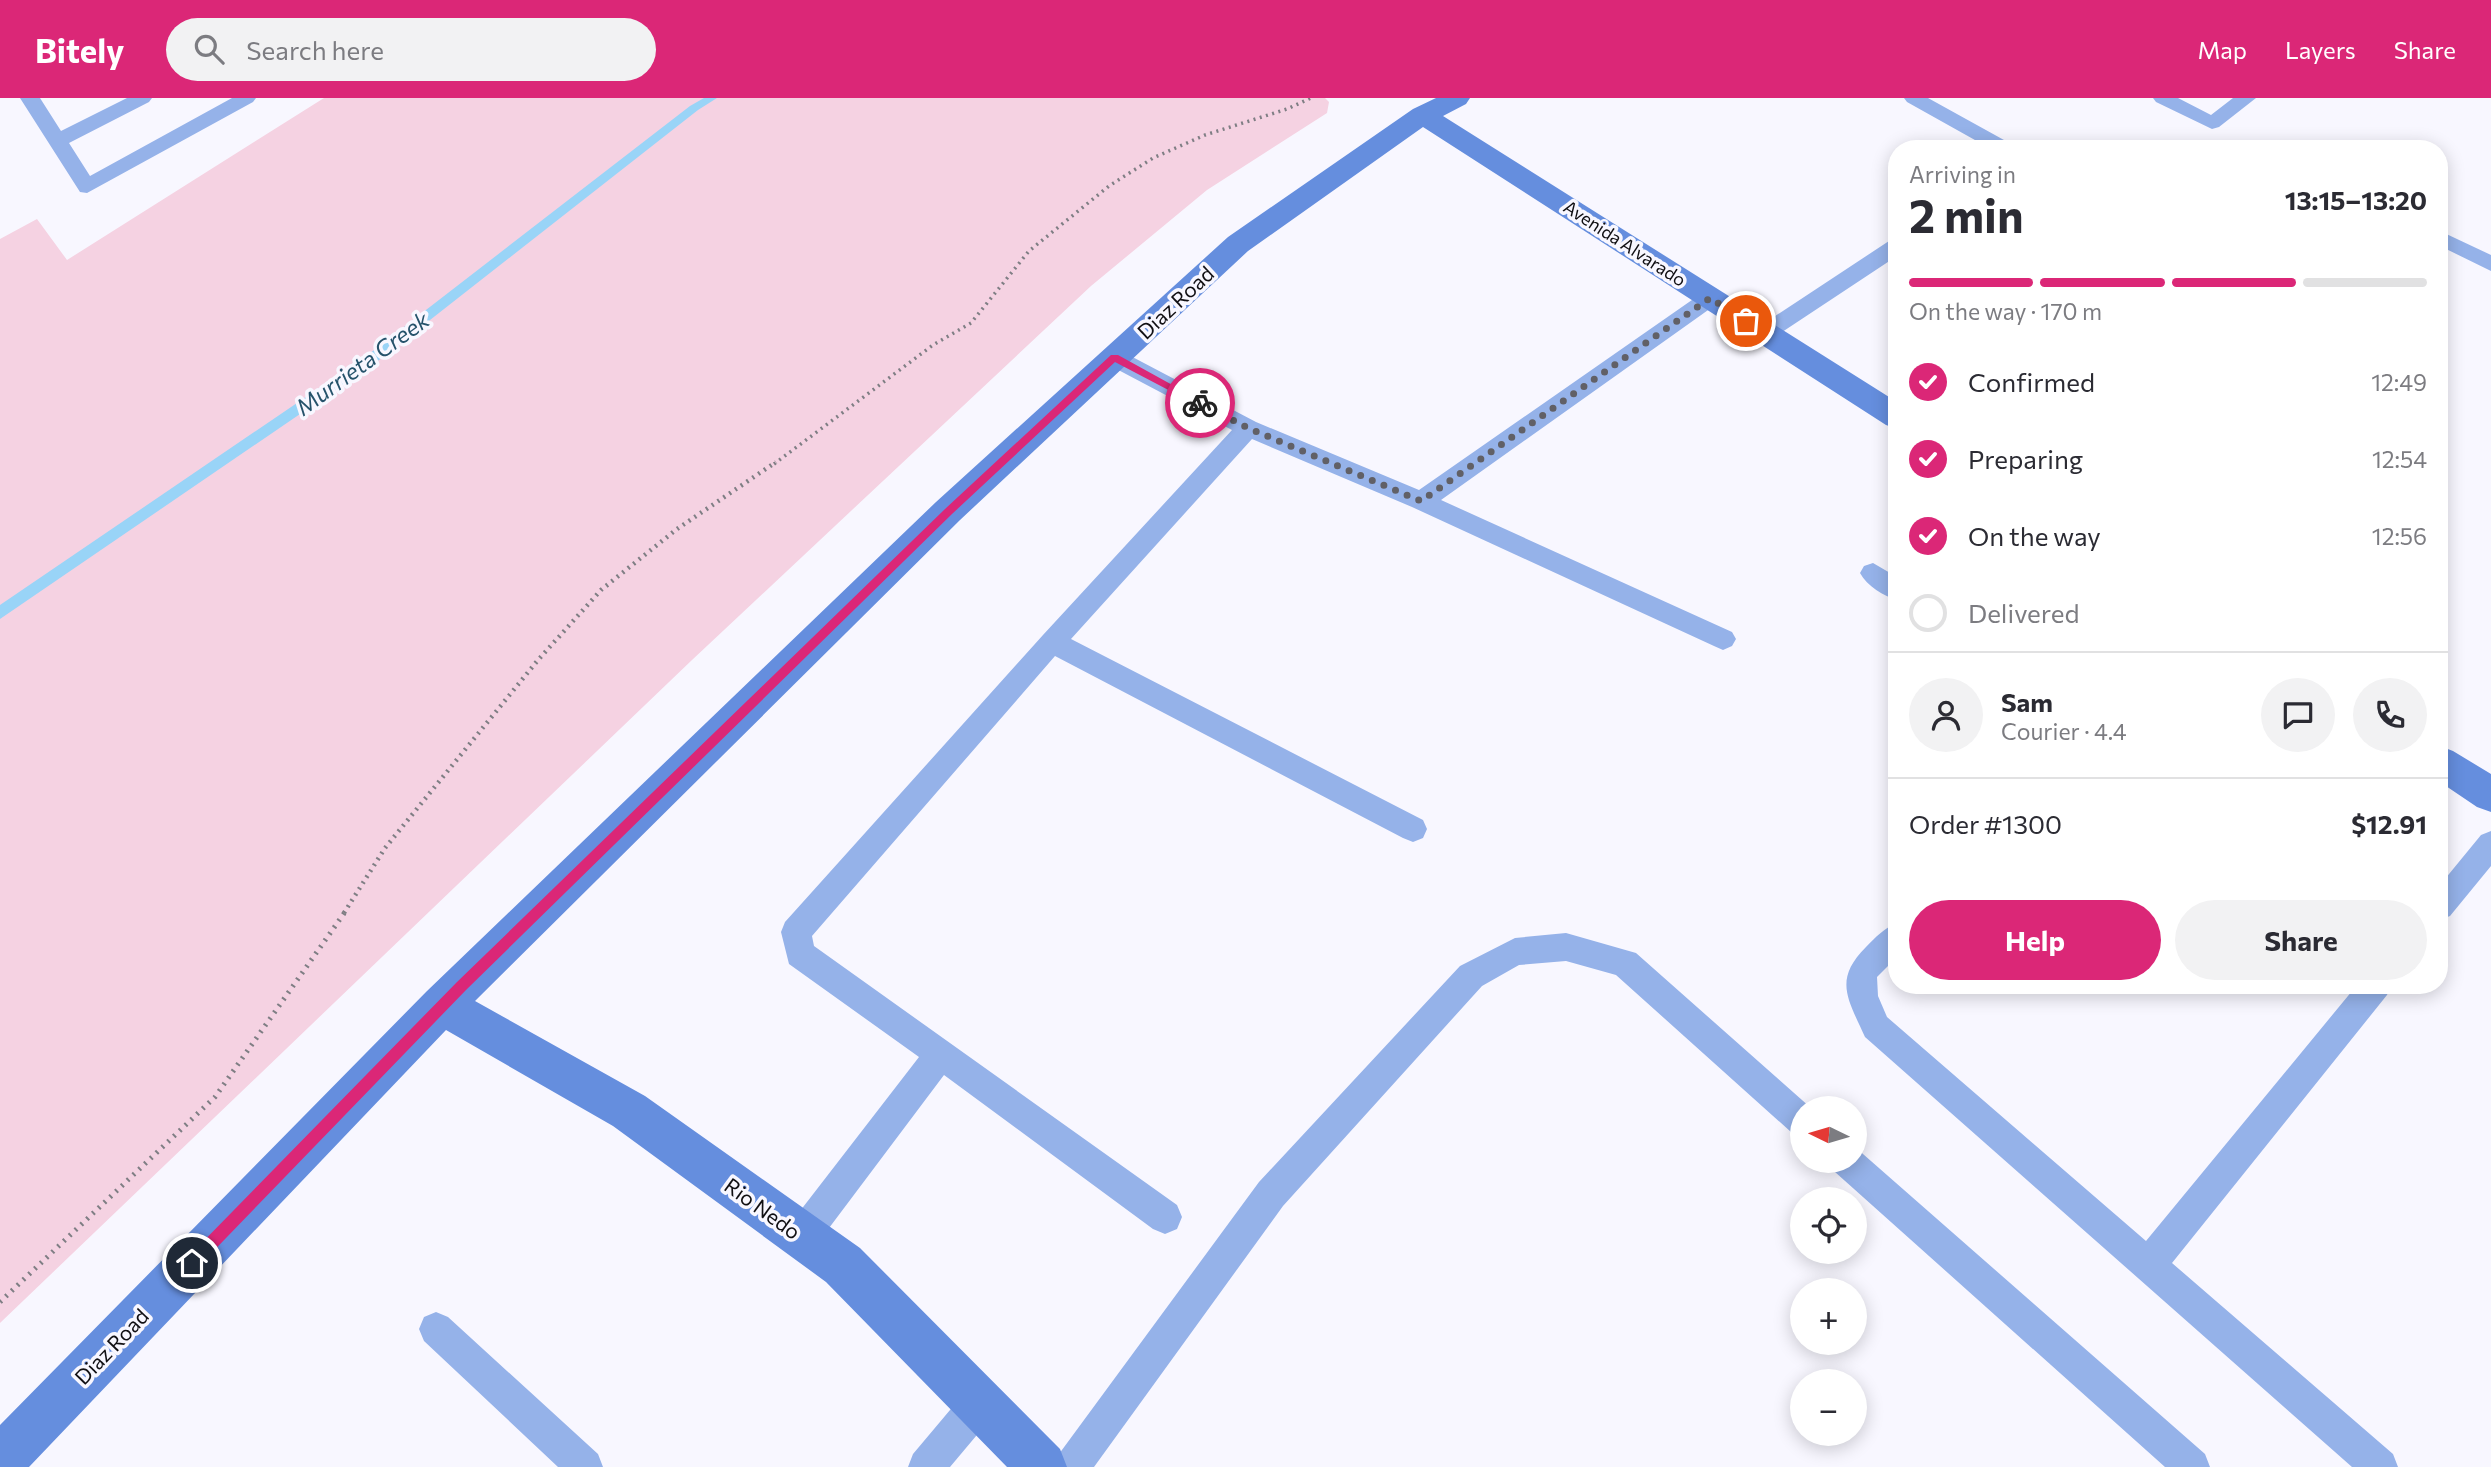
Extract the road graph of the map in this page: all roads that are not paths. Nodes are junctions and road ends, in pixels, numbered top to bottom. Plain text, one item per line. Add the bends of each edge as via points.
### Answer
1 (30, 98) edge
2 (142, 98) edge
3 (246, 98) edge
4 (1457, 98) edge
5 (1914, 98) edge
6 (2162, 98) edge
7 (2246, 98) edge
8 (1423, 115) junction
9 (1990, 140) edge
10 (57, 141) junction
11 (2448, 242) edge
12 (1888, 252) edge
13 (2491, 264) edge
14 (1710, 298) junction
15 (1765, 333) junction
16 (1115, 358) junction
17 (1888, 409) edge
18 (1248, 428) junction
19 (1421, 501) junction
20 (1873, 572) dead end
21 (1888, 583) edge
22 (1723, 639) dead end
23 (1052, 642) junction
24 (2448, 767) edge
25 (2491, 795) edge
26 (1413, 829) dead end
27 (2491, 844) edge
28 (2448, 897) edge
29 (1888, 946) edge
30 (2369, 994) edge
31 (442, 1005) junction
32 (941, 1054) junction
33 (1790, 1110) edge
34 (1862, 1173) edge
35 (1165, 1217) dead end
36 (802, 1236) junction
37 (2148, 1265) junction
38 (436, 1329) dead end
39 (979, 1404) junction
40 (0, 1461) edge
41 (585, 1467) edge
42 (926, 1467) edge
43 (1042, 1467) edge
44 (1072, 1467) edge
45 (2192, 1467) edge
46 (2380, 1467) edge

1 - 10 lane
2 - 10 lane
3 - 10 lane via 87,187
4 - 8 main road, Diaz Road
5 - 9 lane
6 - 7 lane via 2212,123
8 - 14 main road, Avenida Alvarado
8 - 16 main road, Diaz Road via 1238,244
11 - 13 lane
12 - 15 lane
14 - 15 main road, Avenida Alvarado
14 - 19 lane
15 - 17 main road, Avenida Alvarado
16 - 18 lane
16 - 31 main road, Diaz Road via 948,512
18 - 19 lane
18 - 23 lane
19 - 22 lane
20 - 21 lane
23 - 26 lane
23 - 32 lane via 796,932 800,954
24 - 25 main road
27 - 28 lane
29 - 37 lane via 1862,972 1863,996 1876,1027
30 - 37 lane
31 - 36 main road, Rio Nedo via 629,1111
31 - 40 main road, Diaz Road
32 - 35 lane
32 - 36 lane
33 - 44 lane via 1625,962 1566,947 1515,952 1471,976 1271,1194
34 - 45 lane
36 - 39 main road, Rio Nedo via 843,1265
37 - 46 lane
38 - 41 lane
39 - 42 lane
39 - 43 main road, Rio Nedo

